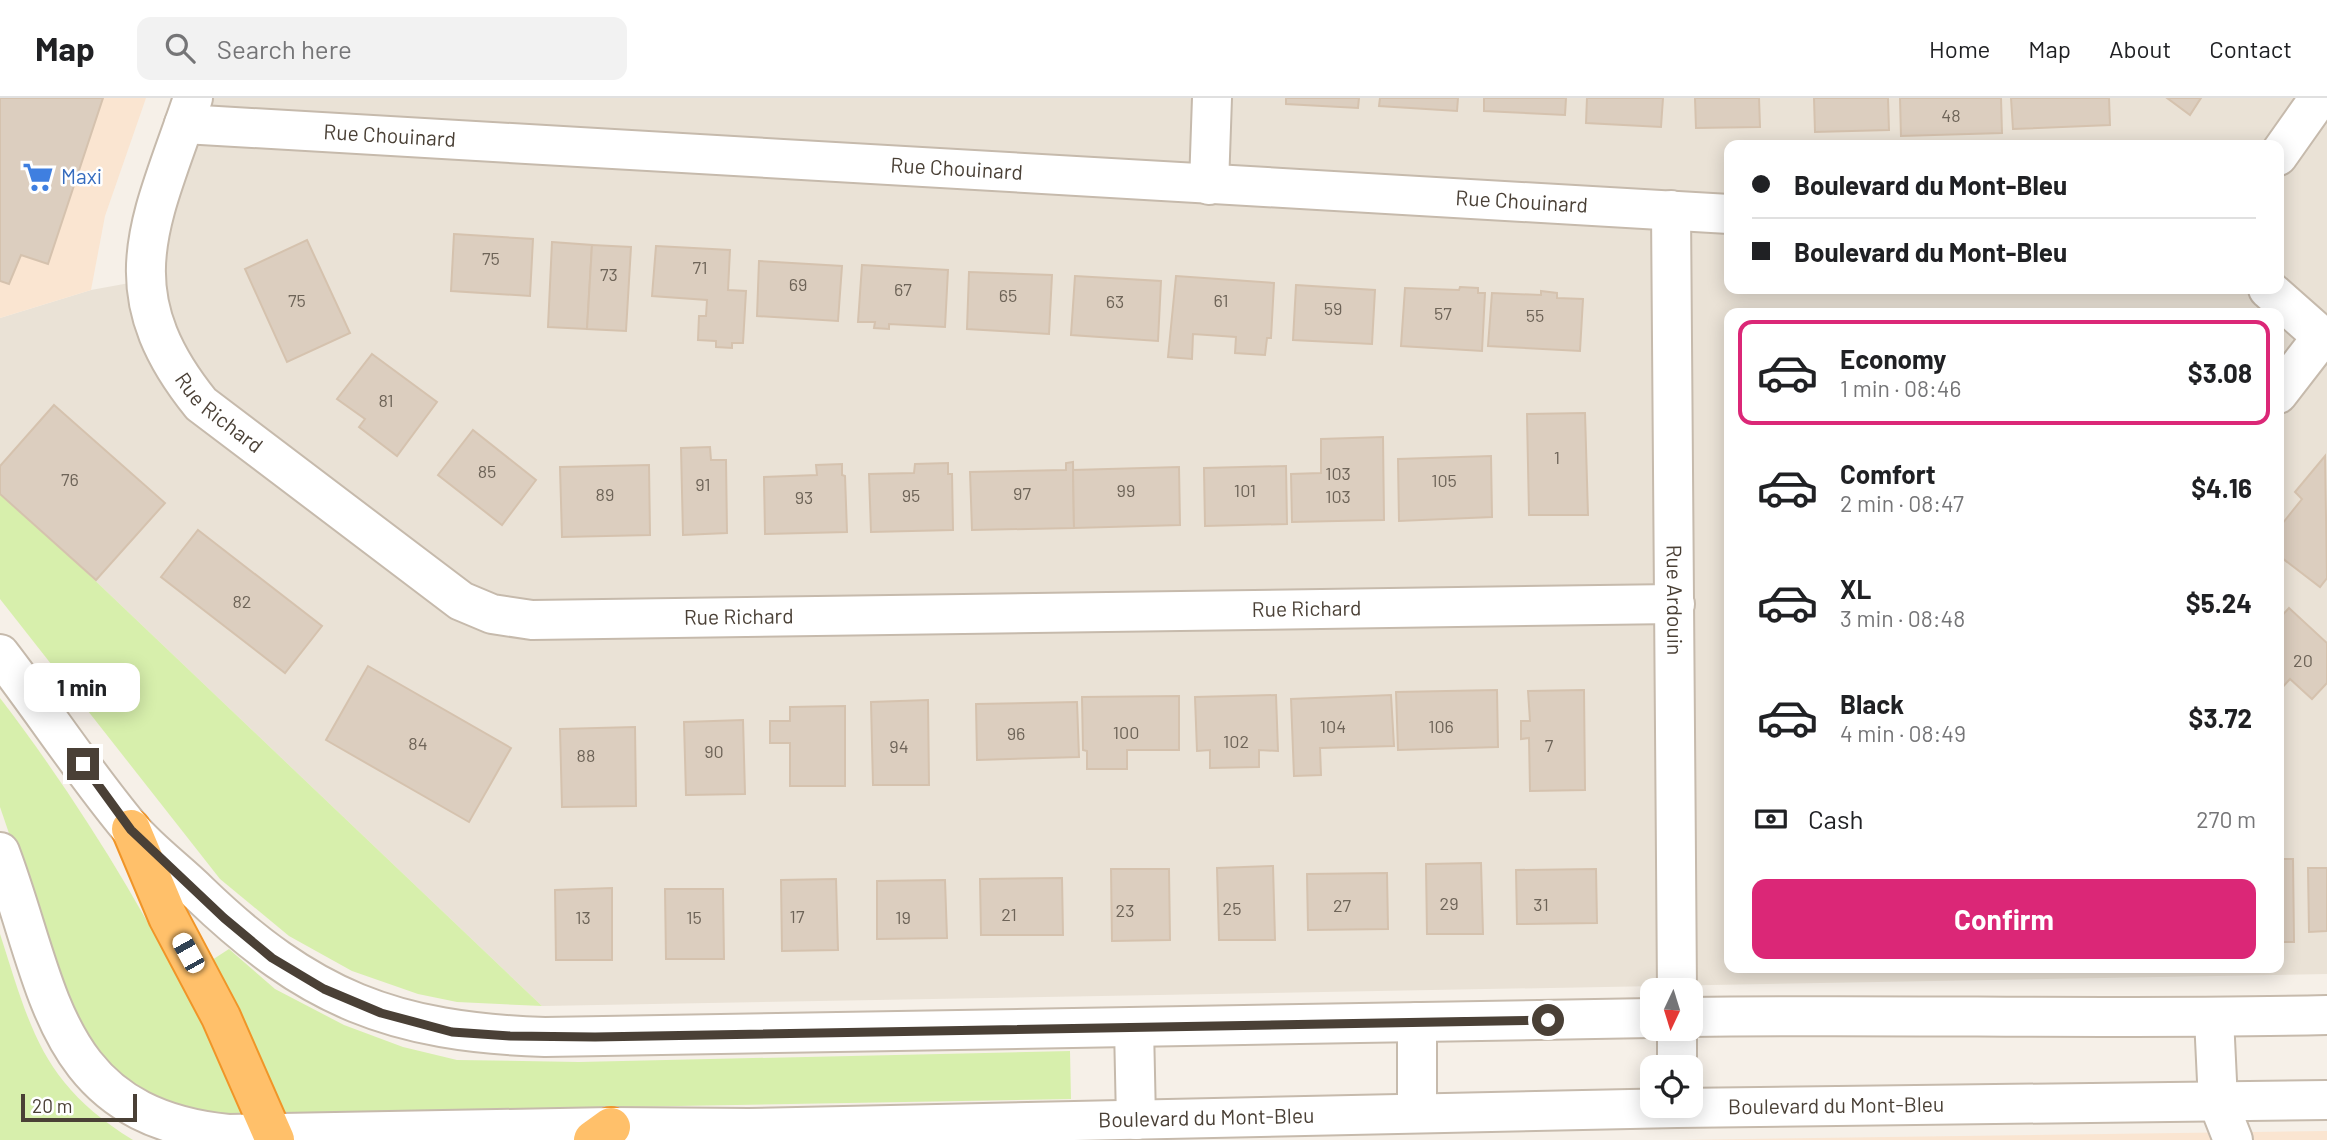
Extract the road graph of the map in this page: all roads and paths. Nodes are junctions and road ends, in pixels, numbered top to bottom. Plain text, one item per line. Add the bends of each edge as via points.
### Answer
1 (1212, 98) edge
2 (2319, 98) edge
3 (189, 111) edge
4 (2284, 148) edge
5 (1209, 185) junction
6 (1671, 210) junction
7 (1724, 214) edge
8 (2274, 294) edge
9 (2324, 339) edge
10 (2284, 387) edge
11 (1675, 604) junction
12 (0, 654) edge
13 (131, 830) junction
14 (0, 852) edge
15 (1677, 978) edge
16 (2327, 1015) edge
17 (1703, 1017) edge
18 (1640, 1018) edge
19 (2214, 1018) junction
20 (1417, 1022) junction
21 (1134, 1027) junction
22 (2327, 1100) edge
23 (2218, 1102) junction
24 (1703, 1107) edge
25 (1640, 1108) edge
26 (1417, 1113) junction
27 (1136, 1120) junction
28 (602, 1133) edge
29 (273, 1136) edge
30 (2233, 1140) edge

1 - 5 street
2 - 4 street
3 - 5 street, Rue Chouinard
3 - 11 street, Rue Richard via 152,216 145,252 151,314 178,376 201,404 408,562 461,601 492,614 532,620
5 - 6 street, Rue Chouinard
6 - 7 street, Rue Chouinard
6 - 11 street, Rue Ardouin
8 - 9 street
9 - 10 street
11 - 15 street, Rue Ardouin
12 - 13 street
13 - 21 street via 224,918 281,964 355,1003 452,1032 545,1038
13 - 29 highway
14 - 29 street, Boulevard du Mont-Bleu via 55,1019 75,1054 96,1078 122,1100 160,1120 206,1132
16 - 19 street
17 - 19 street
18 - 20 street
19 - 23 street
20 - 21 street
20 - 26 street
21 - 27 street
22 - 23 street, Boulevard du Mont-Bleu
23 - 24 street, Boulevard du Mont-Bleu
23 - 30 street
25 - 26 street, Boulevard du Mont-Bleu
26 - 27 street, Boulevard du Mont-Bleu
27 - 28 street, Boulevard du Mont-Bleu
28 - 29 street, Boulevard du Mont-Bleu

